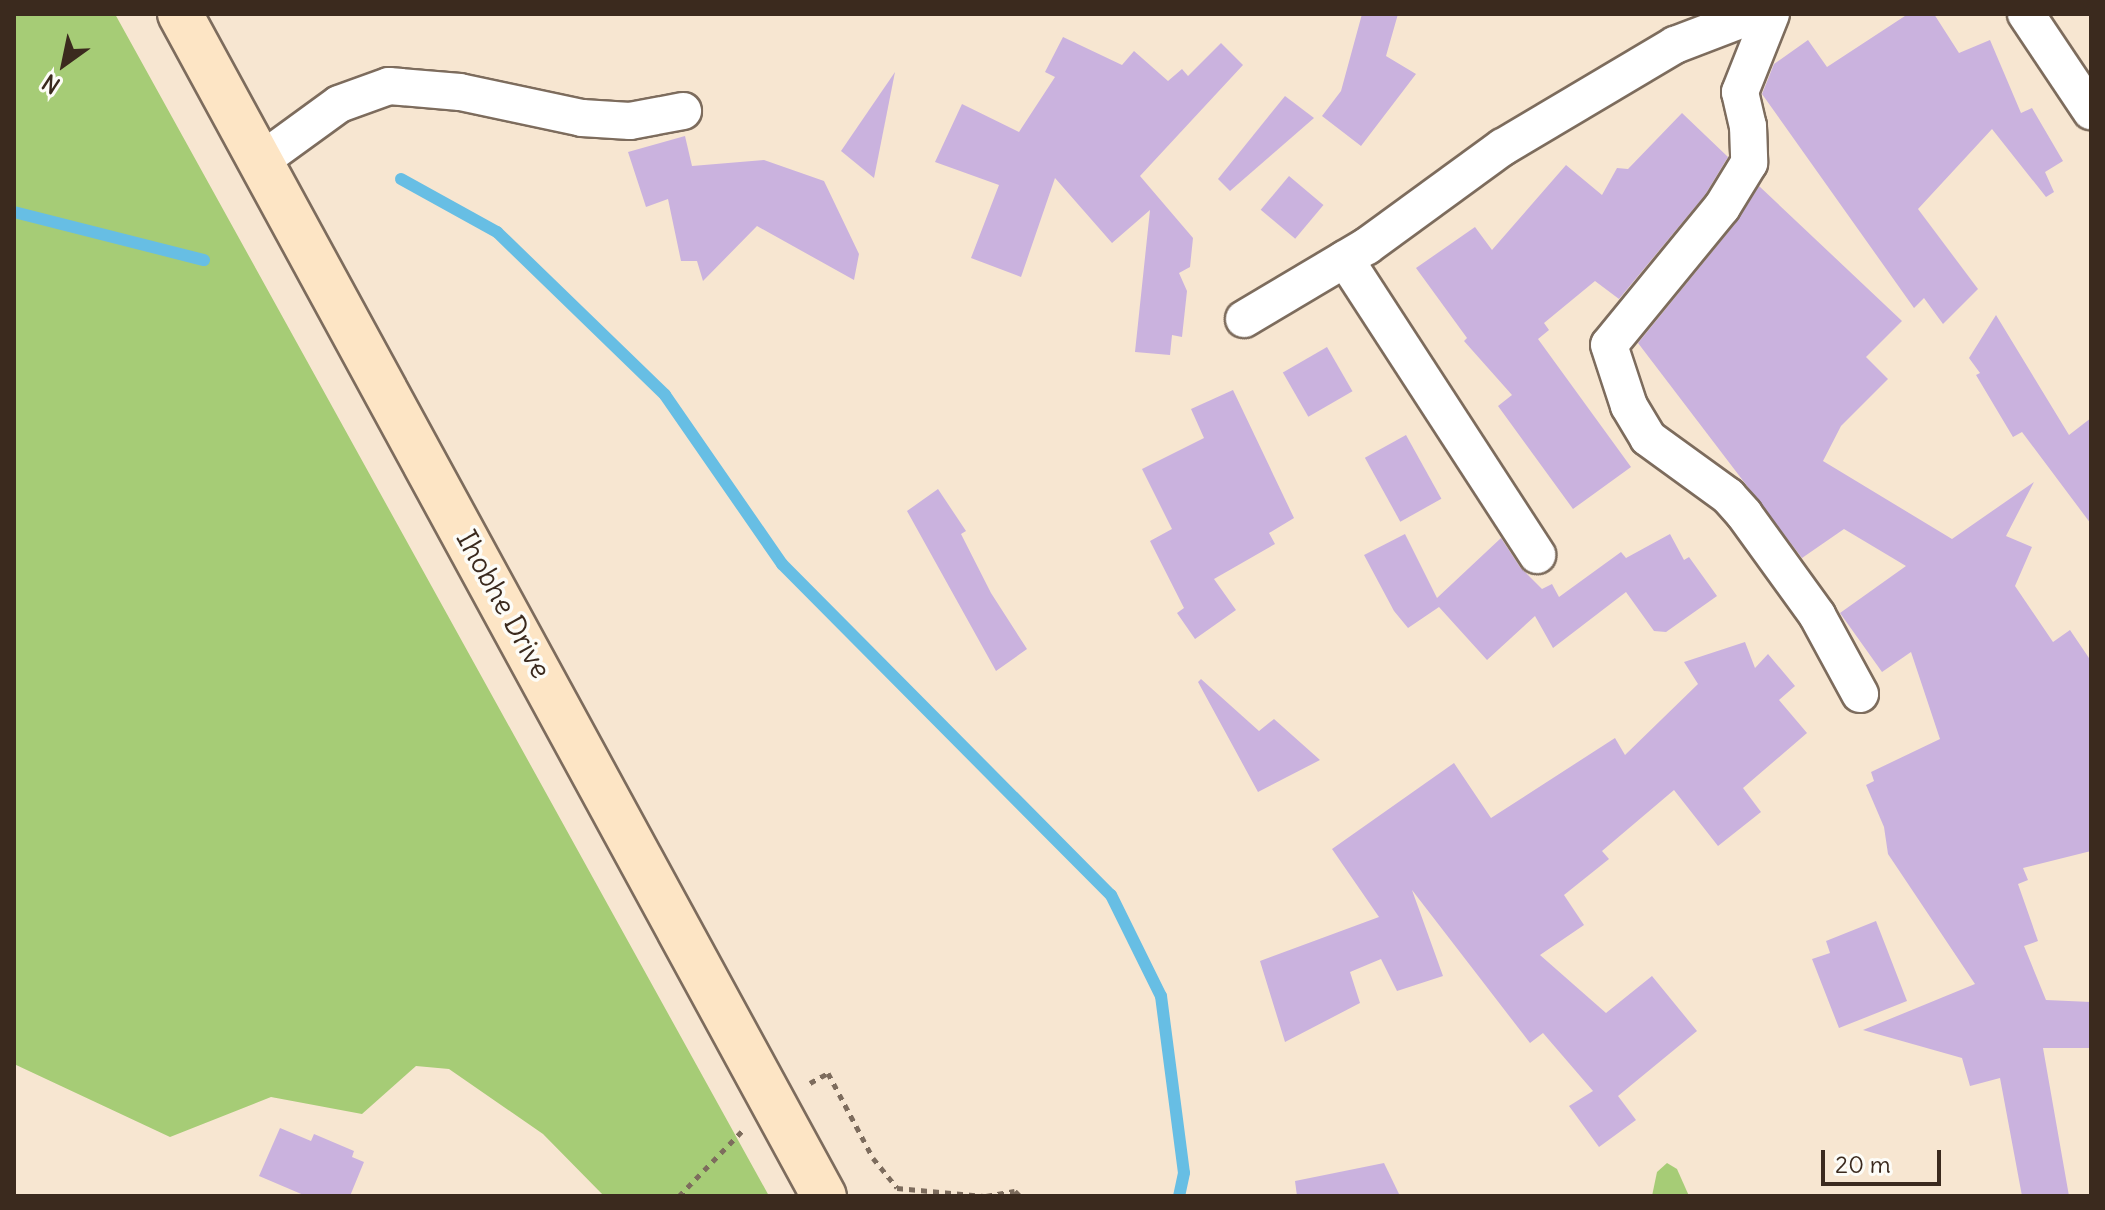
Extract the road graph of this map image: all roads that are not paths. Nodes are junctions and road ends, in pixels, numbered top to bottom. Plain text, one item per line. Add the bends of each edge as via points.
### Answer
1 (180, 14) edge
2 (1756, 14) edge
3 (1771, 14) edge
4 (2026, 14) edge
5 (1690, 26) edge
6 (683, 111) dead end
7 (2091, 111) edge
8 (262, 160) junction
9 (1345, 259) junction
10 (1244, 319) dead end
11 (1537, 555) dead end
12 (1860, 694) dead end
13 (824, 1196) edge

1 - 8 street, Ihobhe Drive
2 - 5 street
3 - 12 street via 1740,92 1749,163 1722,207 1609,345 1629,406 1648,438 1728,496 1744,514 1817,615
4 - 7 street
5 - 9 street via 1503,147
6 - 8 street via 630,121 582,118 460,92 389,86 339,104
8 - 13 street, Ihobhe Drive
9 - 10 street
9 - 11 street

